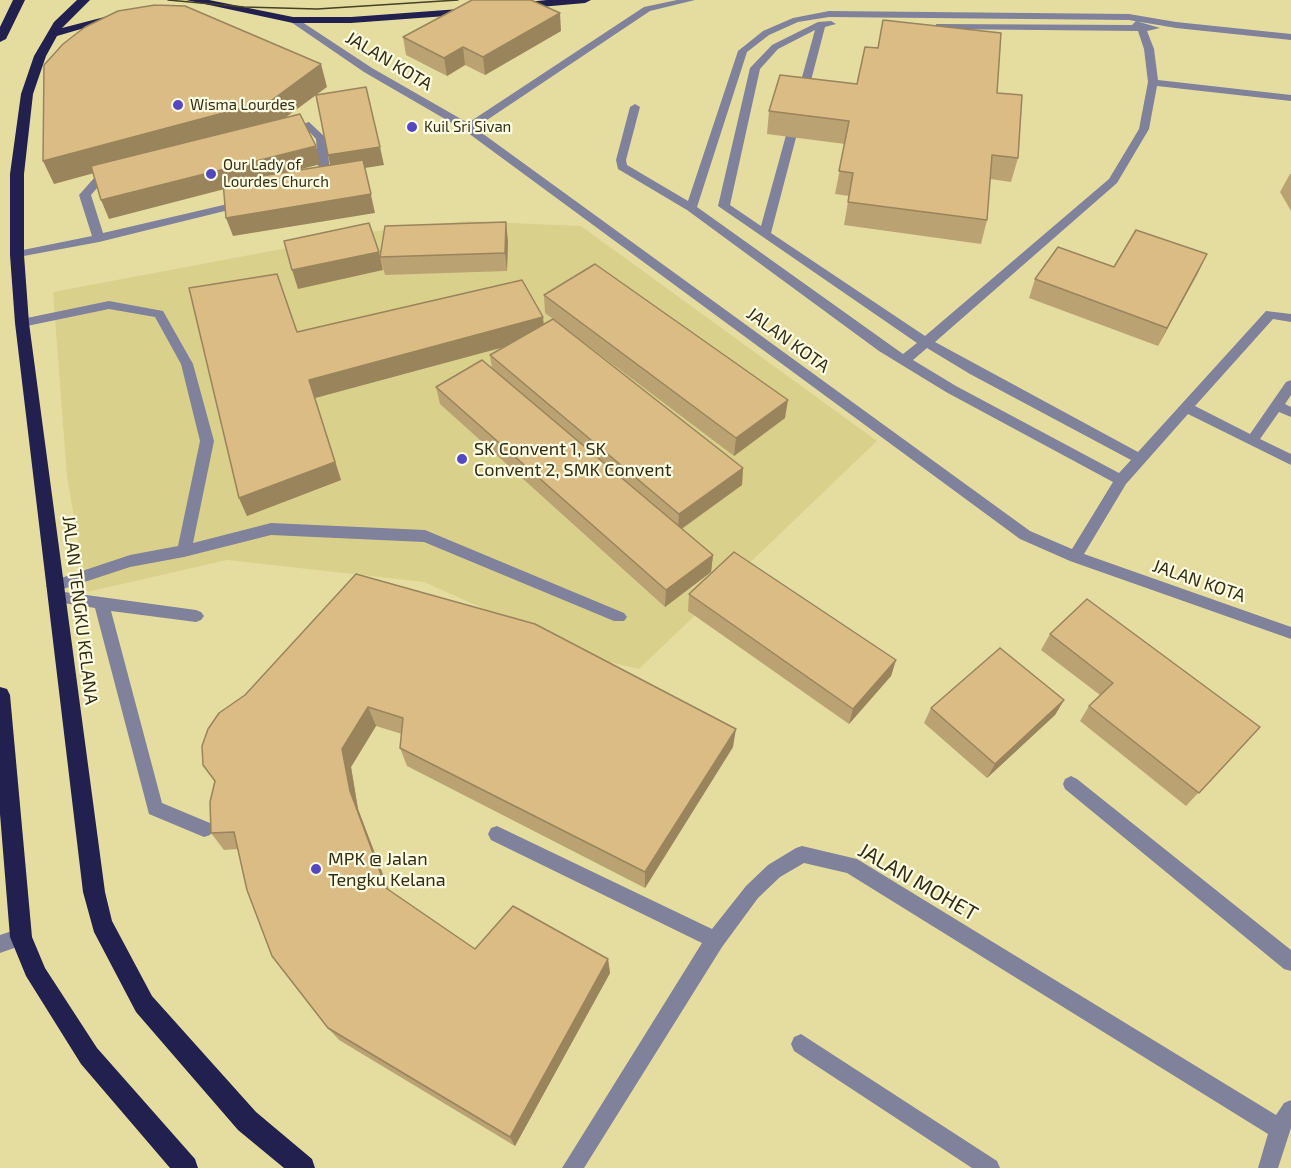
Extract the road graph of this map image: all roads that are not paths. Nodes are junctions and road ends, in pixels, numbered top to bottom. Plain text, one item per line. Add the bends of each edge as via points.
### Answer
1 (20, 0) edge
2 (84, 0) edge
3 (585, 0) edge
4 (690, 0) edge
5 (188, 4) edge
6 (127, 15) edge
7 (1130, 17) junction
8 (293, 20) junction
9 (821, 24) junction
10 (1176, 26) junction
11 (1142, 29) junction
12 (53, 34) junction
13 (1291, 37) edge
14 (0, 39) edge
15 (1153, 82) junction
16 (1291, 98) edge
17 (635, 107) dead end
18 (468, 128) junction
19 (276, 133) edge
20 (121, 173) edge
21 (303, 185) edge
22 (257, 199) edge
23 (724, 206) junction
24 (691, 208) junction
25 (701, 217) junction
26 (765, 234) junction
27 (99, 238) junction
28 (17, 255) junction
29 (1291, 318) edge
30 (22, 323) junction
31 (926, 342) junction
32 (904, 361) junction
33 (1291, 385) edge
34 (1276, 405) junction
35 (1185, 407) junction
36 (1291, 412) edge
37 (1252, 441) junction
38 (1140, 458) junction
39 (1291, 460) edge
40 (1121, 480) junction
41 (184, 551) junction
42 (1075, 557) junction
43 (55, 591) junction
44 (101, 603) junction
45 (196, 616) dead end
46 (619, 617) dead end
47 (1291, 633) edge
48 (0, 695) edge
49 (1071, 784) dead end
50 (204, 829) dead end
51 (497, 834) dead end
52 (715, 940) junction
53 (11, 941) edge
54 (1291, 962) edge
55 (801, 1044) dead end
56 (1291, 1110) edge
57 (1279, 1129) junction
58 (186, 1168) edge
59 (303, 1168) edge
60 (572, 1168) edge
61 (990, 1168) edge
62 (1268, 1168) edge

1 - 14 highway
2 - 12 highway, JALAN TENGKU KELANA
3 - 8 highway via 351,21
4 - 18 street via 647,9
5 - 8 highway
6 - 12 highway
7 - 10 street
7 - 11 street
7 - 24 street via 829,14 795,20 766,33 743,51
8 - 18 street, JALAN KOTA via 368,70
9 - 11 street
9 - 23 street via 775,47 755,68
9 - 26 street
10 - 11 street
10 - 13 street
11 - 15 street
12 - 28 highway, JALAN TENGKU KELANA via 40,56 27,94 17,174
15 - 16 street
15 - 31 street via 1144,129 1113,181
17 - 24 street via 622,167
18 - 42 street, JALAN KOTA via 1025,535
19 - 21 street via 309,124 321,138 325,178
20 - 27 street via 99,179 85,195
22 - 27 street
23 - 25 street
23 - 26 street
24 - 25 street
25 - 32 street
26 - 31 street
27 - 28 street
28 - 30 highway, JALAN TENGKU KELANA
29 - 35 street via 1270,314
30 - 41 street via 109,305 159,314 187,364 207,441
30 - 43 highway, JALAN TENGKU KELANA
31 - 32 street
31 - 38 street
32 - 40 street
33 - 34 street
34 - 36 street
34 - 37 street
35 - 37 street
35 - 38 street
37 - 39 street
38 - 40 street
40 - 42 street
41 - 43 street via 130,561
41 - 46 street via 271,529 425,536
42 - 47 street, JALAN KOTA
43 - 44 street
43 - 59 highway, JALAN TENGKU KELANA via 82,811 102,924 144,1004 169,1036 247,1121
44 - 45 street
44 - 50 street via 155,808
48 - 53 highway
49 - 54 street
51 - 52 street
52 - 57 street, JALAN MOHET via 752,892 774,871 802,854 851,865
52 - 60 street, JALAN MOHET
53 - 58 highway via 89,1056
55 - 61 street
56 - 57 street
57 - 62 street

